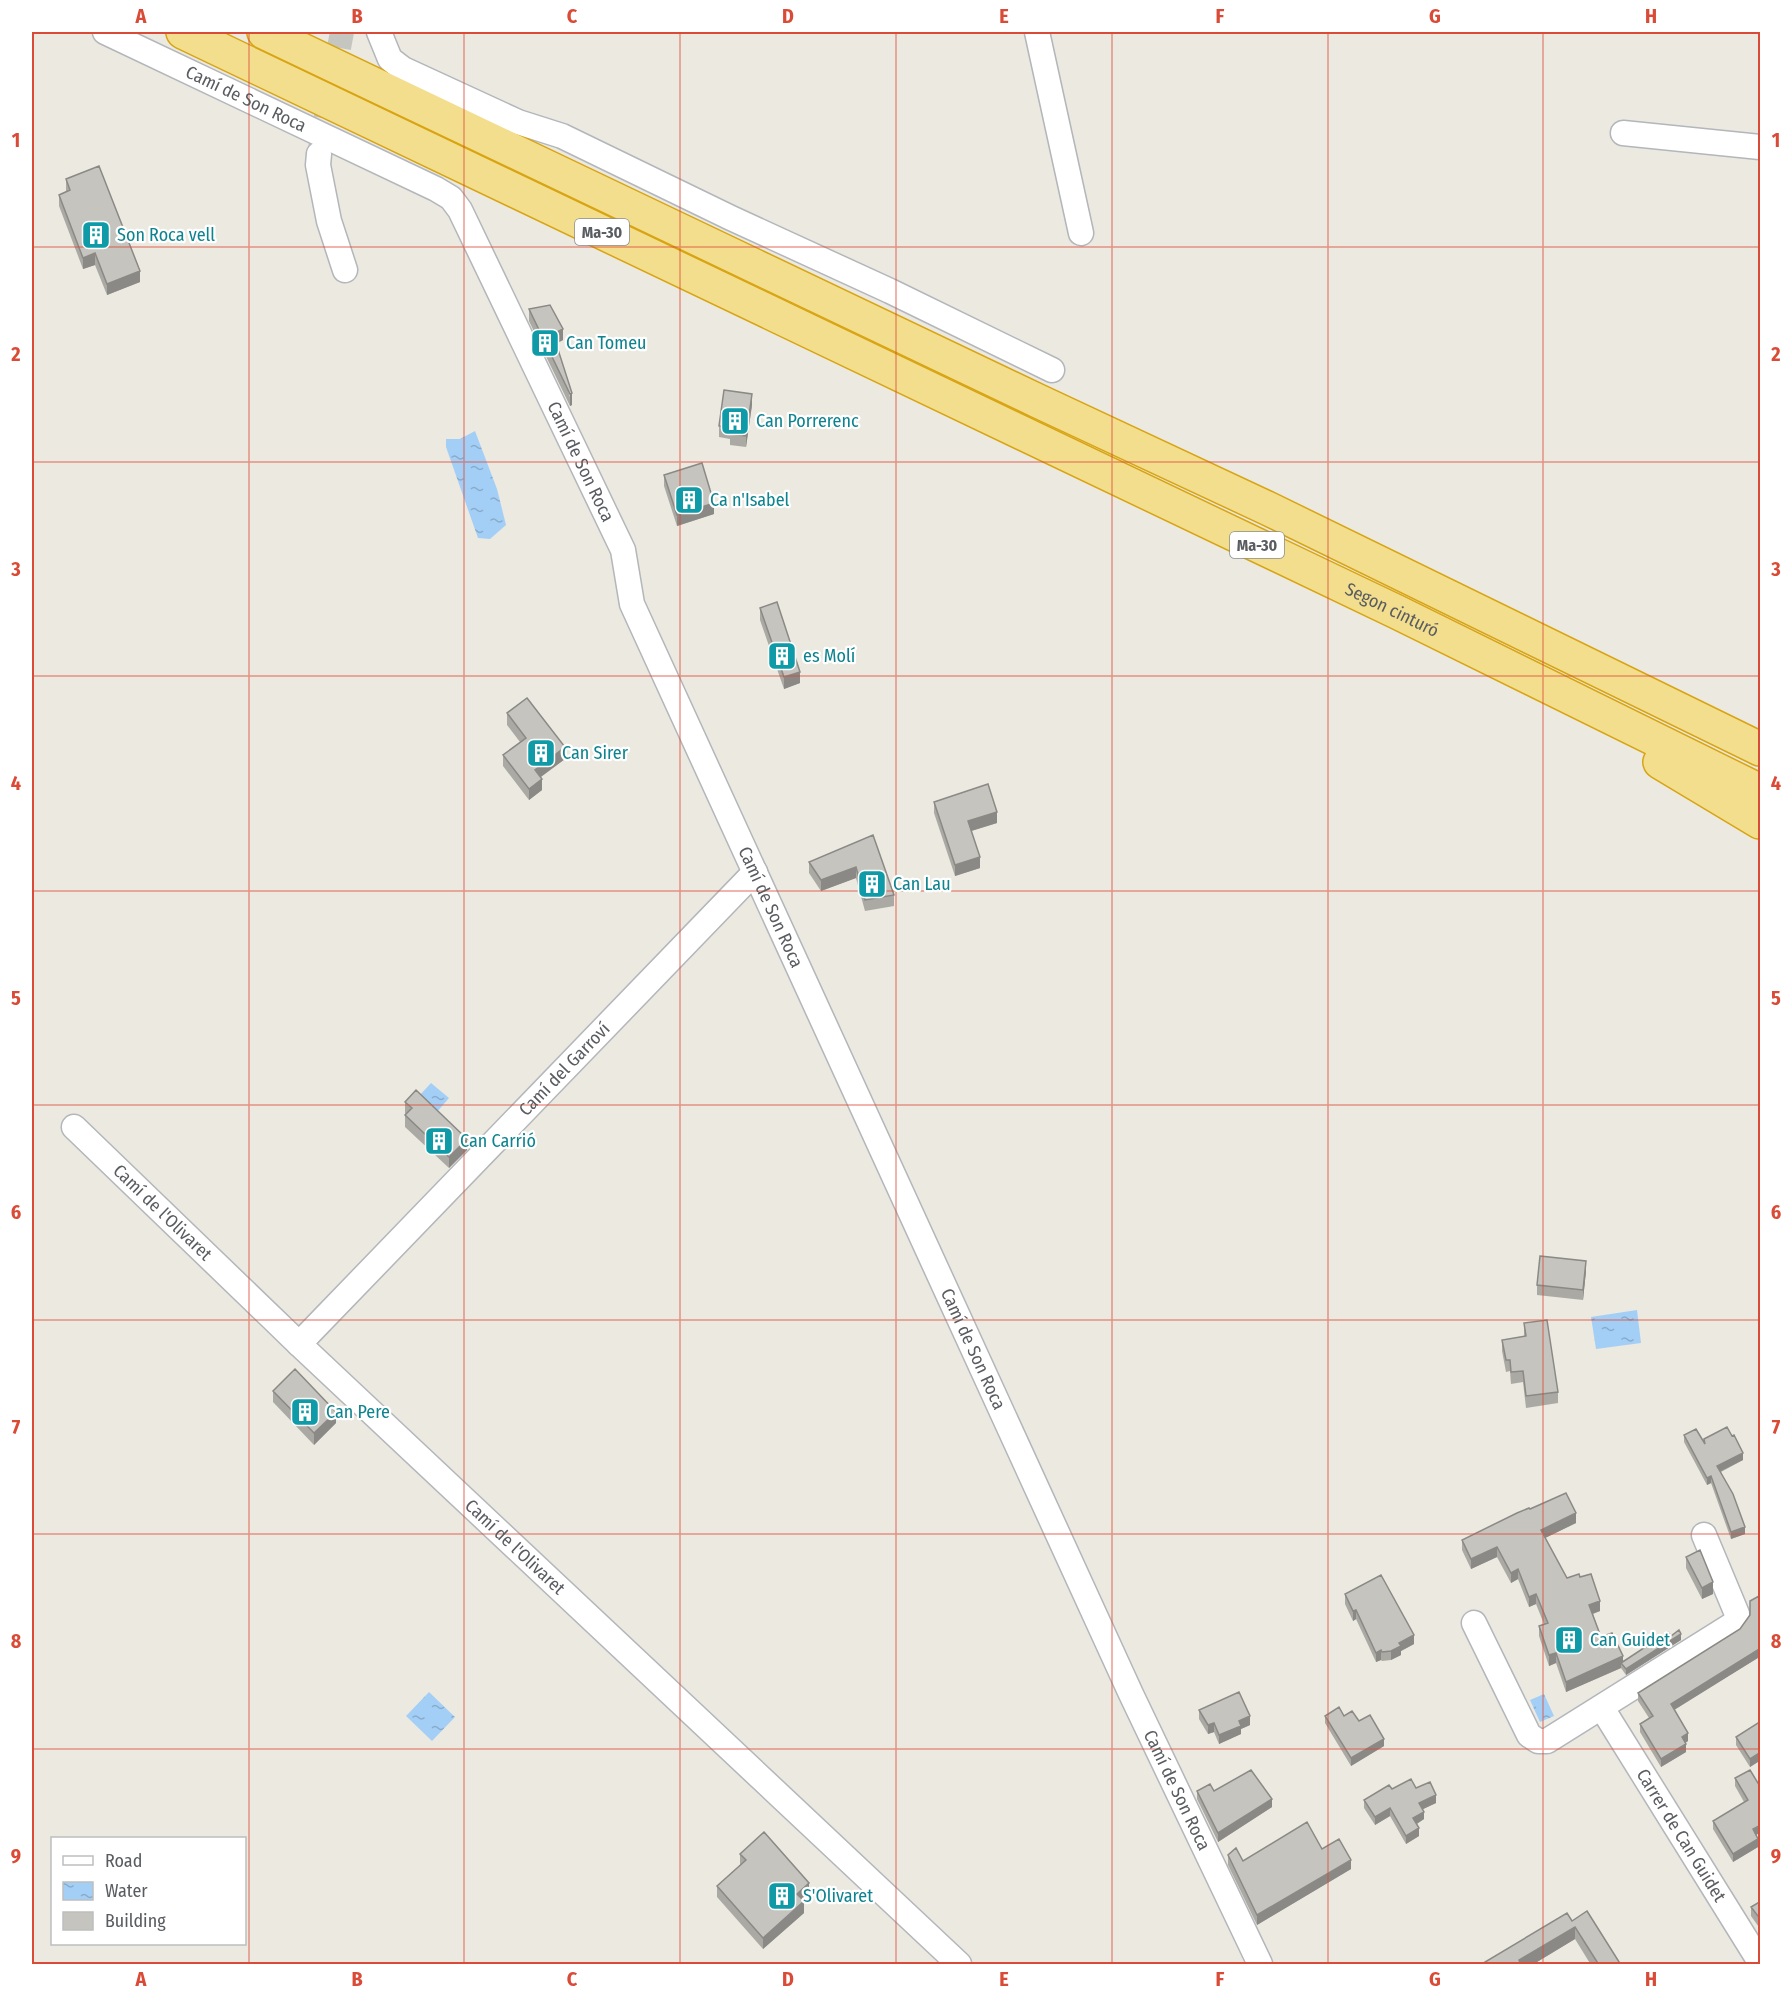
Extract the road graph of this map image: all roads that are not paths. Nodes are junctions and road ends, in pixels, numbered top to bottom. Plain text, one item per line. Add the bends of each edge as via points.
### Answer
1 (105, 32) edge
2 (183, 32) edge
3 (264, 32) edge
4 (379, 32) edge
5 (1037, 32) edge
6 (1623, 133) dead end
7 (1761, 147) edge
8 (319, 153) tunnel mouth
9 (1082, 233) dead end
10 (345, 270) dead end
11 (1052, 370) dead end
12 (1531, 636) junction
13 (1493, 659) junction
14 (1761, 728) edge
15 (1761, 749) edge
16 (1761, 791) edge
17 (1761, 822) edge
18 (755, 872) junction
19 (74, 1127) dead end
20 (299, 1344) junction
21 (1704, 1535) dead end
22 (1474, 1623) dead end
23 (1602, 1708) junction
24 (1761, 1962) edge
25 (959, 1965) edge
26 (1260, 1965) edge

1 - 18 street, Camí de Son Roca via 436,189 456,204 623,550 632,604
2 - 13 highway, Segon cinturó / Ma-30
3 - 12 highway, Ma-30
4 - 11 street via 390,59 403,69 518,122 562,136
5 - 9 street
6 - 7 street
8 - 10 street via 329,220
12 - 14 highway via 1593,650
12 - 15 highway, Ma-30
13 - 16 highway, Segon cinturó / Ma-30
13 - 17 highway via 1556,708 1646,754
18 - 20 street, Camí del Garroví
18 - 26 street, Camí de Son Roca via 1131,1694
19 - 20 street, Camí de l'Olivaret
20 - 25 street, Camí de l'Olivaret
21 - 23 street via 1737,1614 1736,1620
22 - 23 street via 1529,1735 1538,1741 1547,1741
23 - 24 street, Carrer de Can Guidet

